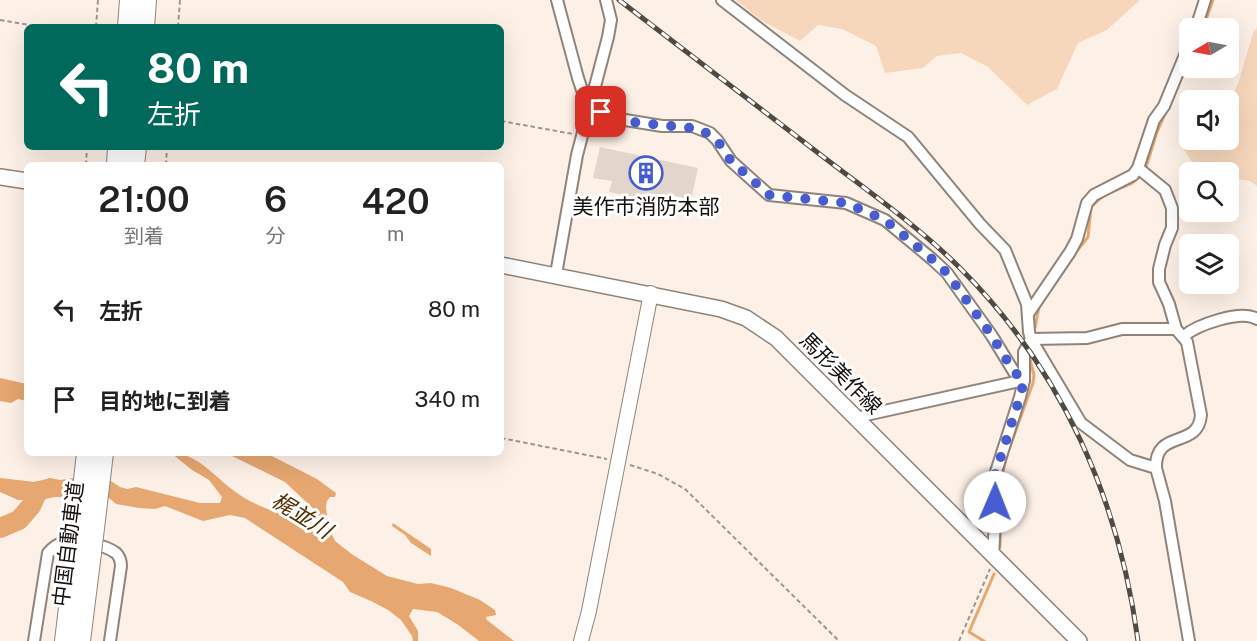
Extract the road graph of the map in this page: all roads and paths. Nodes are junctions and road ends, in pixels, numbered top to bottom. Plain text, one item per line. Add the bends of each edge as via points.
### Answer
1 (98, 0) edge
2 (130, 0) edge
3 (146, 0) edge
4 (180, 0) edge
5 (557, 0) edge
6 (606, 0) edge
7 (722, 0) edge
8 (1205, 0) edge
9 (1199, 18) edge
10 (0, 20) edge
11 (24, 24) edge
12 (96, 24) edge
13 (128, 24) edge
14 (144, 24) edge
15 (178, 24) edge
16 (1179, 70) edge
17 (591, 105) junction
18 (504, 122) edge
19 (582, 136) junction
20 (1138, 168) junction
21 (0, 177) edge
22 (24, 181) edge
23 (504, 265) edge
24 (556, 274) junction
25 (651, 293) junction
26 (1028, 314) junction
27 (1257, 319) edge
28 (1180, 332) junction
29 (1031, 339) junction
30 (1024, 380) junction
31 (857, 419) junction
32 (504, 439) edge
33 (87, 456) edge
34 (102, 456) edge
35 (619, 462) junction
36 (1156, 468) junction
37 (84, 552) junction
38 (993, 556) junction
39 (34, 641) edge
40 (65, 641) edge
41 (80, 641) edge
42 (110, 641) edge
43 (580, 641) edge
44 (838, 641) edge
45 (959, 641) edge
46 (1079, 641) edge
47 (1189, 641) edge

1 - 12 path
2 - 13 highway
3 - 14 highway
4 - 15 path
5 - 17 street via 578,78
6 - 17 street via 610,28
7 - 26 street via 845,95 908,137 1005,250
8 - 9 street
10 - 11 path
16 - 20 street via 1154,120
17 - 19 street
17 - 30 street via 619,119 692,126 710,133 731,161 769,195 846,203 885,220 947,273 1014,372
18 - 19 path
19 - 24 street
20 - 26 street via 1132,176 1094,195 1070,252
20 - 28 street via 1165,190 1172,208 1172,228 1159,269 1159,282
21 - 22 main road
23 - 24 main road, 馬形美作線
24 - 25 main road, 馬形美作線
25 - 31 main road, 馬形美作線 via 746,318 776,338
25 - 35 street
26 - 29 street
27 - 28 street via 1247,316 1220,320
28 - 29 street via 1122,329 1079,339
28 - 36 street via 1187,342 1200,426 1195,432 1167,443 1156,458
29 - 30 street via 1024,352
29 - 36 street via 1081,423 1130,460
30 - 31 street
30 - 38 street via 995,475
31 - 38 main road, 馬形美作線
32 - 35 path
33 - 37 highway, 中国自動車道, bridge
34 - 37 highway, 中国自動車道, bridge
35 - 43 street
35 - 44 path via 658,474 685,489
36 - 47 street
37 - 40 highway, 中国自動車道
37 - 41 highway, 中国自動車道
38 - 45 path
38 - 46 main road, 馬形美作線
39 - 42 street via 48,553 55,545 67,541 106,548 120,558

